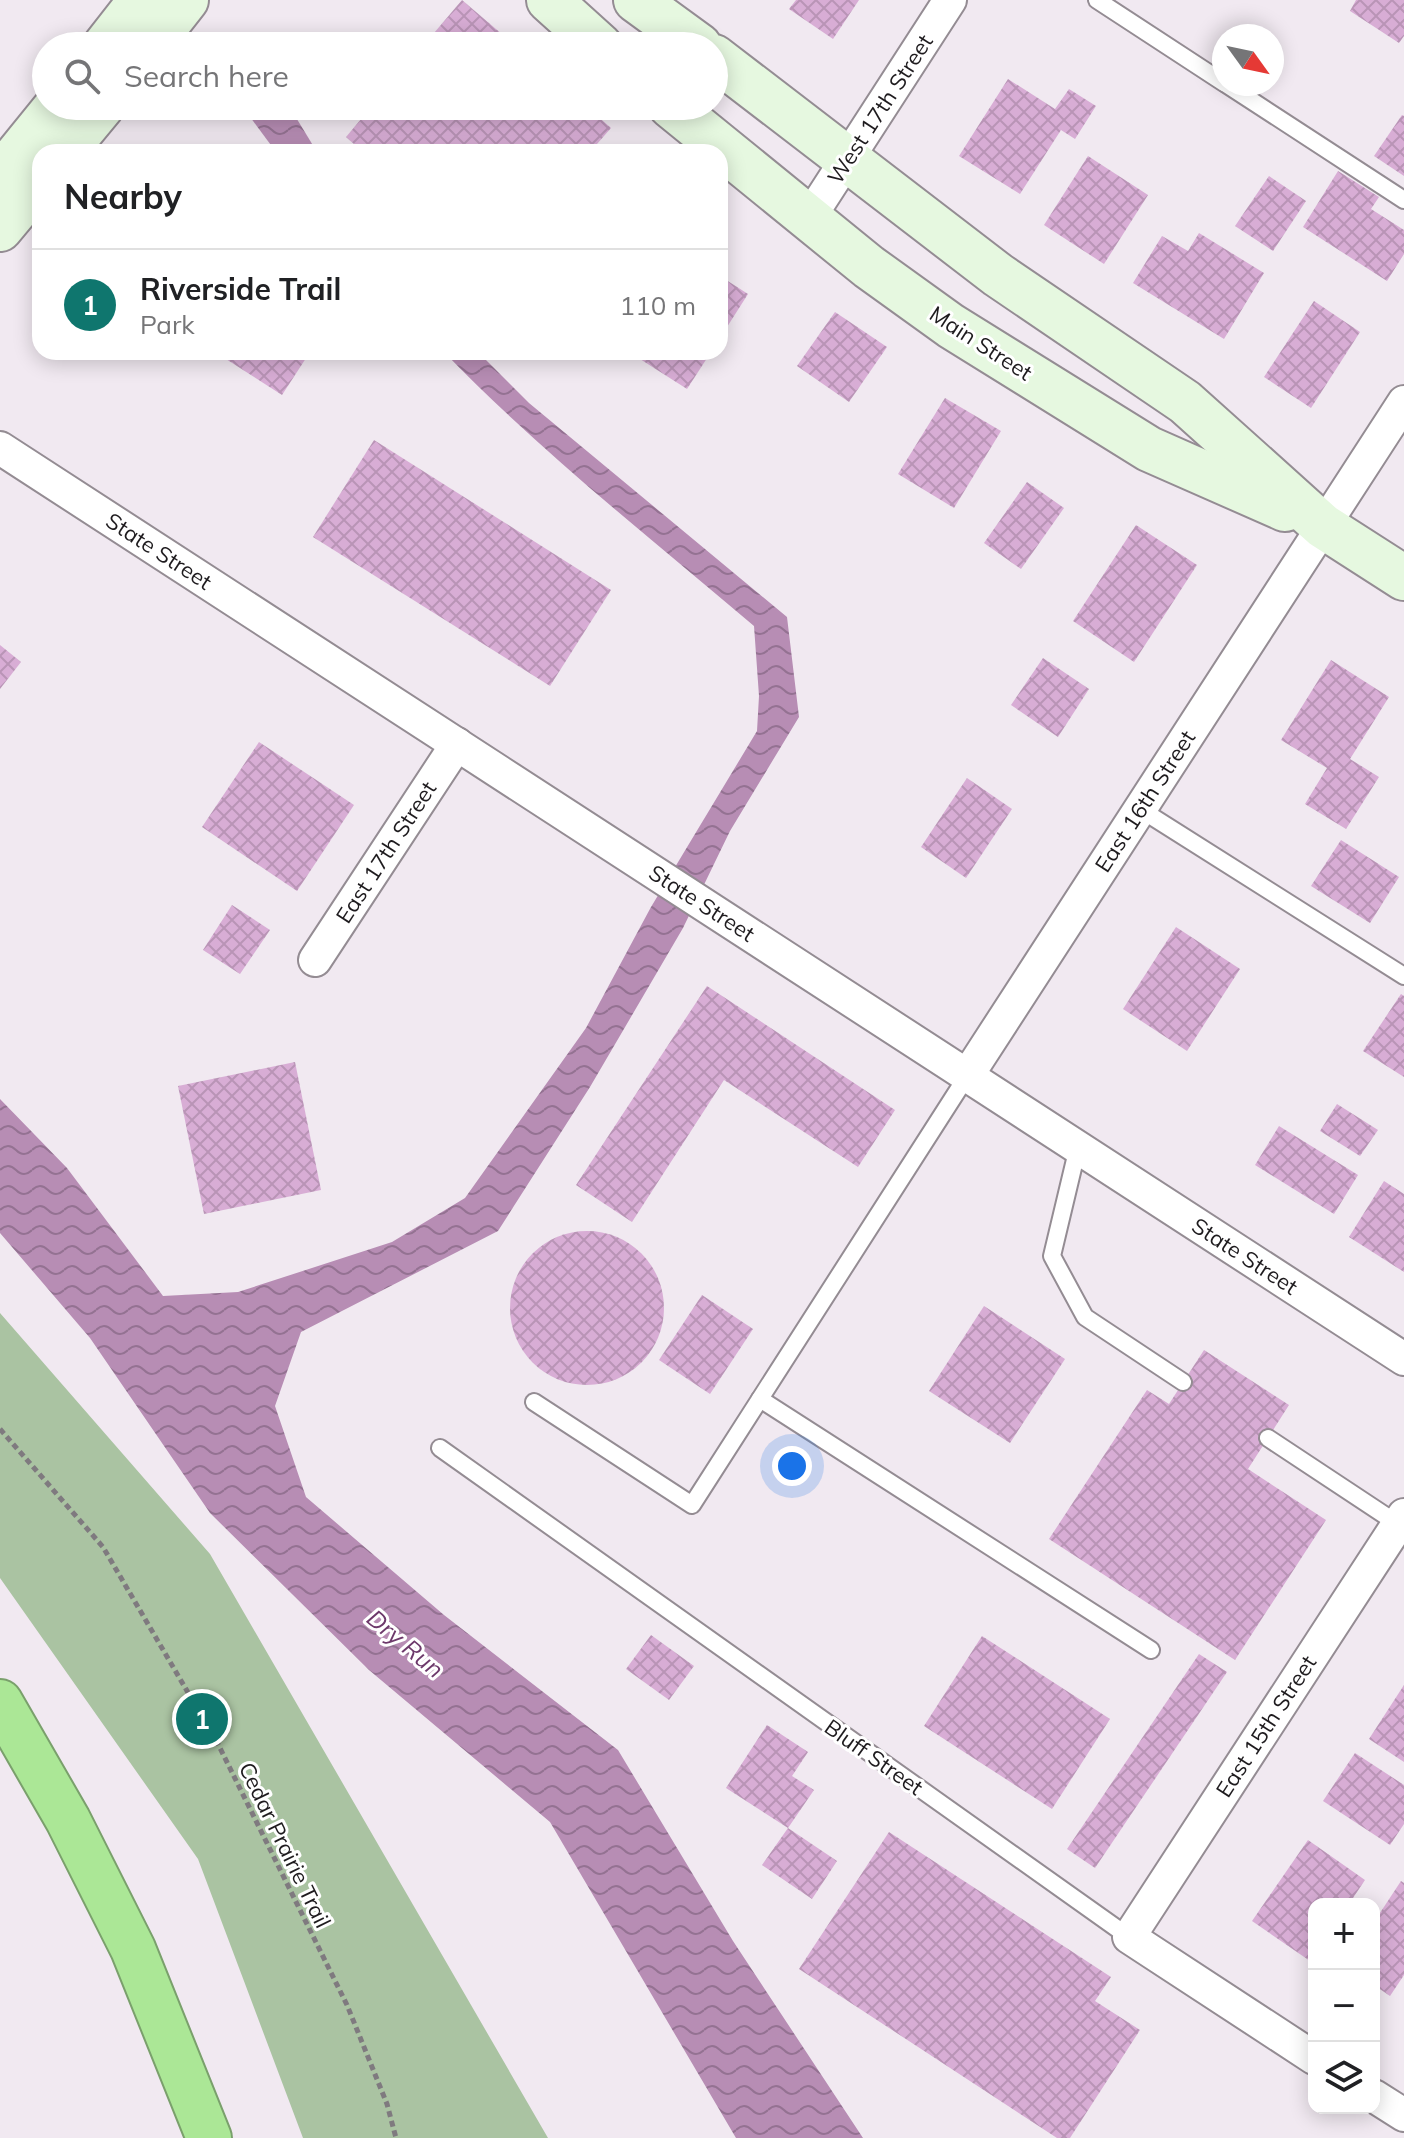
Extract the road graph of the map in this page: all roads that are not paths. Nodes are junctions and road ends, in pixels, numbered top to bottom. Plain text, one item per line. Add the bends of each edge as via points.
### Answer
1 (141, 0) edge
2 (186, 0) edge
3 (549, 0) edge
4 (636, 0) edge
5 (950, 0) edge
6 (1097, 0) edge
7 (116, 32) edge
8 (161, 32) edge
9 (584, 32) edge
10 (680, 32) edge
11 (728, 68) edge
12 (1212, 75) edge
13 (1245, 96) edge
14 (46, 120) edge
15 (90, 120) edge
16 (688, 120) edge
17 (71, 144) edge
18 (718, 144) edge
19 (728, 152) edge
20 (848, 158) junction
21 (0, 176) edge
22 (32, 191) edge
23 (1404, 200) edge
24 (809, 218) junction
25 (0, 229) edge
26 (1404, 402) edge
27 (0, 448) edge
28 (1323, 526) junction
29 (1404, 578) edge
30 (457, 744) junction
31 (1140, 809) junction
32 (315, 960) dead end
33 (1404, 976) edge
34 (967, 1076) junction
35 (1078, 1147) junction
36 (1404, 1359) edge
37 (1183, 1382) dead end
38 (760, 1399) junction
39 (534, 1402) dead end
40 (1268, 1438) dead end
41 (440, 1448) dead end
42 (1401, 1520) edge
43 (1151, 1650) dead end
44 (0, 1702) edge
45 (1129, 1937) junction
46 (1308, 2054) edge
47 (1380, 2100) edge
48 (1404, 2115) edge
49 (209, 2138) edge

1 - 7 main road
2 - 8 main road
3 - 9 main road
4 - 10 main road
5 - 20 street, West 17th Street
6 - 12 lane
11 - 20 main road, Main Street
13 - 23 lane
14 - 21 main road
15 - 17 main road
16 - 18 main road, Main Street
19 - 24 main road, Main Street
20 - 24 street, West 17th Street
20 - 28 main road, Main Street via 998,275 1185,402
22 - 25 main road
24 - 28 main road, Main Street via 951,326 1149,449
26 - 28 street, East 16th Street
27 - 30 street, State Street
28 - 29 main road, Main Street
28 - 31 street, East 16th Street
30 - 32 street, East 17th Street
30 - 34 street, State Street
31 - 33 lane
31 - 34 street, East 16th Street
34 - 35 street, State Street
34 - 38 lane
35 - 36 street, State Street
35 - 37 lane via 1052,1256 1085,1317
38 - 39 lane via 692,1505
38 - 43 lane
40 - 42 lane
41 - 45 lane, Bluff Street
42 - 45 street, East 15th Street
44 - 49 highway via 133,1949
45 - 46 street, Bluff Street
47 - 48 street

